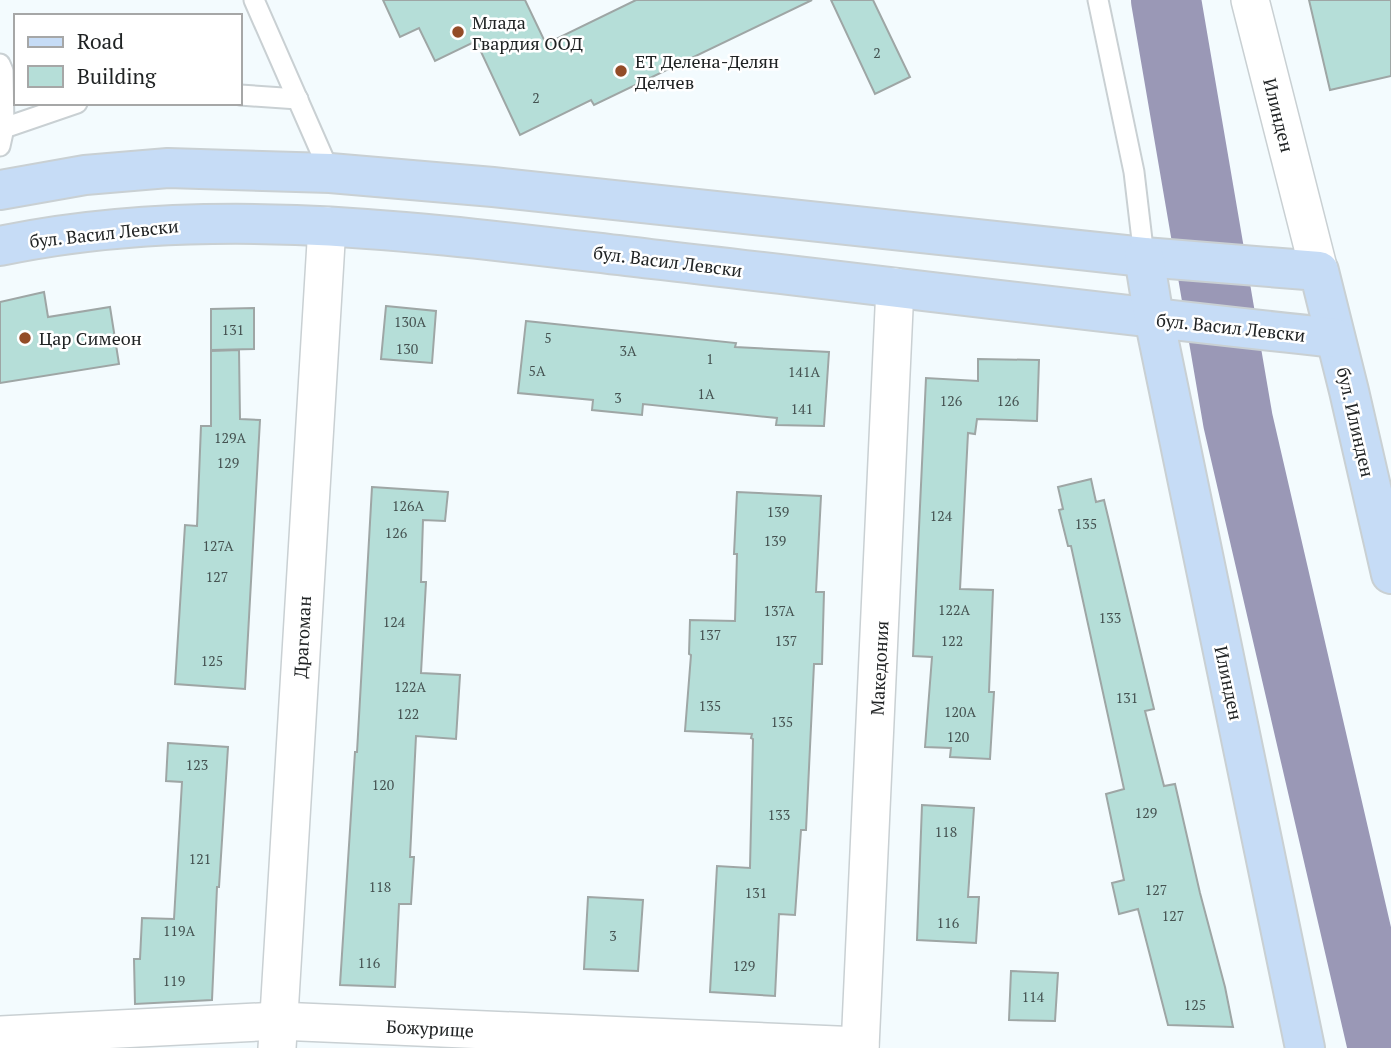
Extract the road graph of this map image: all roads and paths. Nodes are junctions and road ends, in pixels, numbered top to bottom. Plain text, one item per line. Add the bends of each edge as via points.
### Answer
1 (254, 0) edge
2 (1098, 0) edge
3 (1250, 0) edge
4 (0, 64) edge
5 (242, 95) edge
6 (298, 99) junction
7 (73, 105) edge
8 (2, 137) edge
9 (330, 173) junction
10 (0, 190) edge
11 (327, 226) junction
12 (0, 246) edge
13 (1144, 257) junction
14 (1319, 271) junction
15 (895, 287) junction
16 (1170, 320) junction
17 (1335, 338) junction
18 (1391, 574) edge
19 (0, 1035) edge
20 (278, 1035) edge
21 (860, 1047) edge
22 (1305, 1048) edge

1 - 6 lane
2 - 13 lane via 1134,172
3 - 14 street, Илинден
4 - 8 lane
5 - 6 lane
6 - 9 lane
7 - 8 lane
9 - 10 main road via 168,168 85,175
9 - 13 main road
11 - 12 main road, бул. Васил Левски via 151,225
11 - 15 main road, бул. Васил Левски
11 - 20 street, Драгоман
13 - 14 main road
13 - 16 main road
14 - 17 main road, бул. Илинден
15 - 16 main road, бул. Васил Левски
15 - 21 street, Македония
16 - 17 main road, бул. Васил Левски
16 - 22 main road, Илинден
17 - 18 main road, бул. Илинден
19 - 20 street, Божурище
20 - 21 street, Божурище

